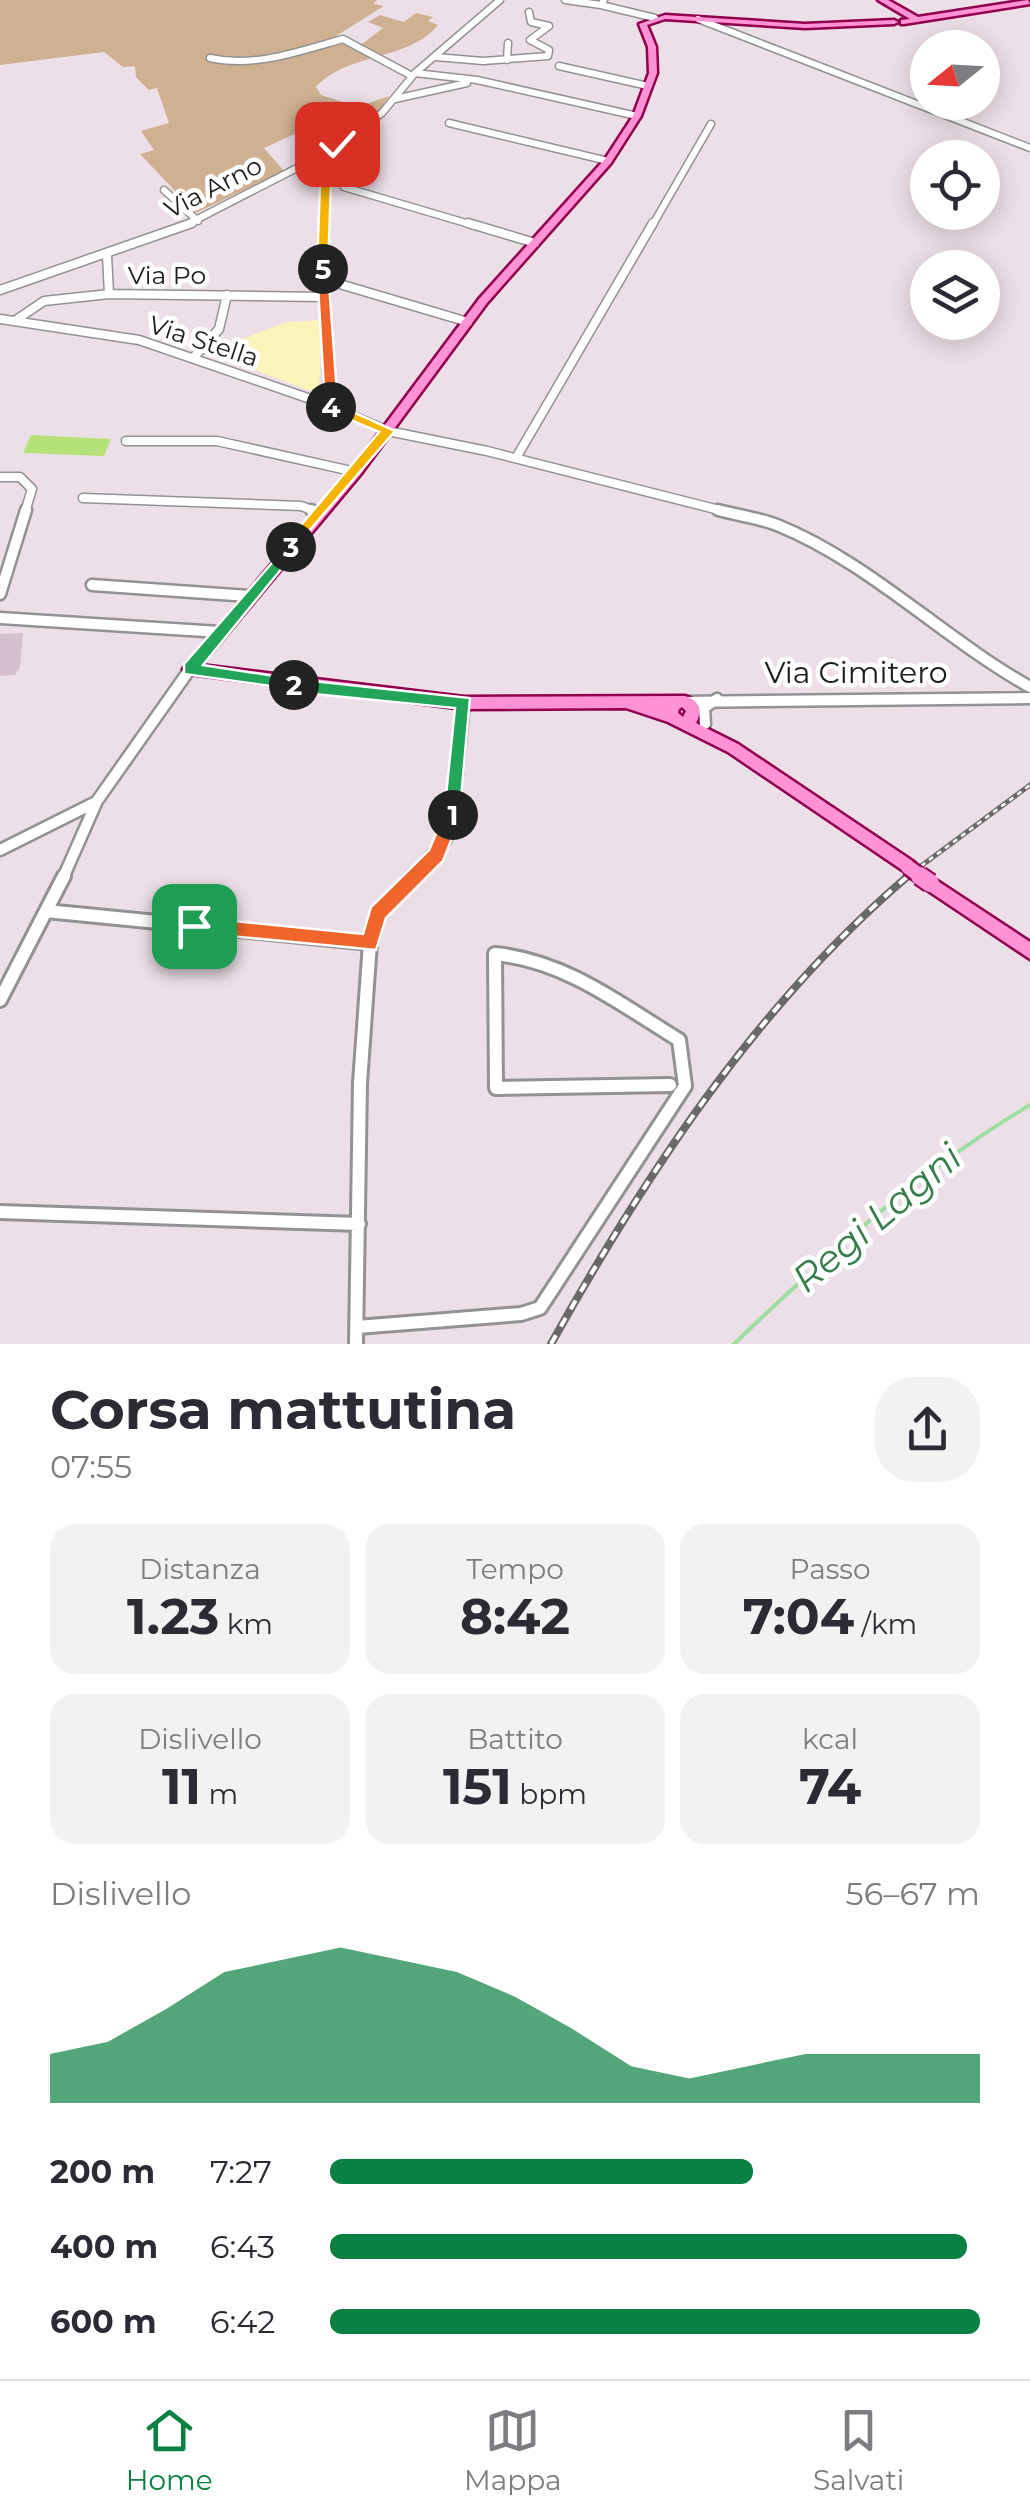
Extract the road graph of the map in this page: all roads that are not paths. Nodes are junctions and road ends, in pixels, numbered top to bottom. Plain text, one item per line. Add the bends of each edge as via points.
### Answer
1 (500, 0) edge
2 (565, 0) edge
3 (603, 2) edge
4 (883, 2) edge
5 (1030, 2) edge
6 (529, 12) dead end
7 (655, 18) junction
8 (698, 19) junction
9 (896, 19) junction
10 (508, 43) dead end
11 (434, 57) junction
12 (210, 58) dead end
13 (507, 60) junction
14 (559, 66) dead end
15 (413, 74) junction
16 (477, 80) junction
17 (648, 86) junction
18 (396, 98) junction
19 (637, 116) junction
20 (450, 123) dead end
21 (711, 124) dead end
22 (1030, 148) edge
23 (326, 153) junction
24 (608, 161) junction
25 (344, 187) dead end
26 (164, 190) dead end
27 (198, 221) junction
28 (535, 243) junction
29 (107, 255) junction
30 (343, 285) dead end
31 (0, 290) edge
32 (109, 294) junction
33 (227, 295) junction
34 (324, 297) junction
35 (0, 319) edge
36 (16, 320) junction
37 (468, 322) junction
38 (194, 357) junction
39 (328, 405) junction
40 (388, 431) junction
41 (126, 440) dead end
42 (516, 458) junction
43 (356, 472) junction
44 (0, 476) edge
45 (84, 498) dead end
46 (320, 513) junction
47 (92, 585) dead end
48 (0, 594) edge
49 (249, 596) junction
50 (0, 618) edge
51 (220, 632) junction
52 (190, 669) junction
53 (1030, 687) edge
54 (1030, 698) edge
55 (718, 699) junction
56 (464, 703) junction
57 (611, 704) junction
58 (685, 704) junction
59 (677, 720) junction
60 (705, 724) junction
61 (733, 748) junction
62 (97, 801) junction
63 (0, 850) edge
64 (46, 911) junction
65 (370, 944) junction
66 (1030, 951) edge
67 (0, 1000) edge
68 (670, 1085) dead end
69 (0, 1212) edge
70 (359, 1224) junction
71 (357, 1327) junction
72 (356, 1344) edge

1 - 11 street, Via Arno
2 - 3 street
3 - 7 street
4 - 9 main road
4 - 9 main road
5 - 9 main road
6 - 13 street via 531,22 549,26 530,40 550,54
7 - 8 main road
7 - 17 main road via 642,26 652,47
8 - 9 main road via 804,26
8 - 22 street
10 - 13 street
11 - 13 street
11 - 15 street, Via Arno
12 - 15 street via 264,60 344,39
14 - 17 street
15 - 16 street
15 - 18 street, Via Arno
16 - 18 street
16 - 19 street
17 - 19 main road
18 - 23 street, Via Arno
19 - 24 main road
20 - 24 street
21 - 42 street
23 - 27 street, Via Arno
23 - 34 street
24 - 28 main road
25 - 28 street
26 - 27 street
27 - 29 street, Via Arno
28 - 37 main road
29 - 31 street, Via Arno
29 - 32 street
30 - 37 street
32 - 33 street, Via Po
32 - 36 street, Via Po via 44,301
33 - 34 street, Via Po
33 - 38 street via 219,329
34 - 39 street
35 - 36 street, Via Stella
36 - 38 street, Via Stella via 140,340
37 - 40 main road
38 - 39 street, Via Stella
39 - 40 street, Via Stella
40 - 42 street, Via Stella
40 - 43 main road
41 - 43 street via 217,440
42 - 53 street, Via Stella via 777,525
43 - 46 main road
44 - 48 street via 20,478 32,489
45 - 46 street via 301,506
46 - 49 main road
47 - 49 street
49 - 51 main road
50 - 51 street
51 - 52 main road
52 - 56 main road
52 - 62 street
54 - 55 street, Via Cimitero
55 - 58 street, Via Cimitero
55 - 60 street via 704,708
56 - 57 main road
56 - 65 street via 445,841 378,914
57 - 58 main road
57 - 59 main road
58 - 59 main road via 670,708
58 - 60 main road
59 - 61 main road
60 - 61 main road
61 - 66 main road, bridge
62 - 63 street
62 - 64 street
64 - 65 street
64 - 67 street
65 - 70 street
68 - 71 street via 496,1088 495,954 523,954 553,965 680,1040 686,1086 540,1308
69 - 70 street
70 - 71 street
71 - 72 street

